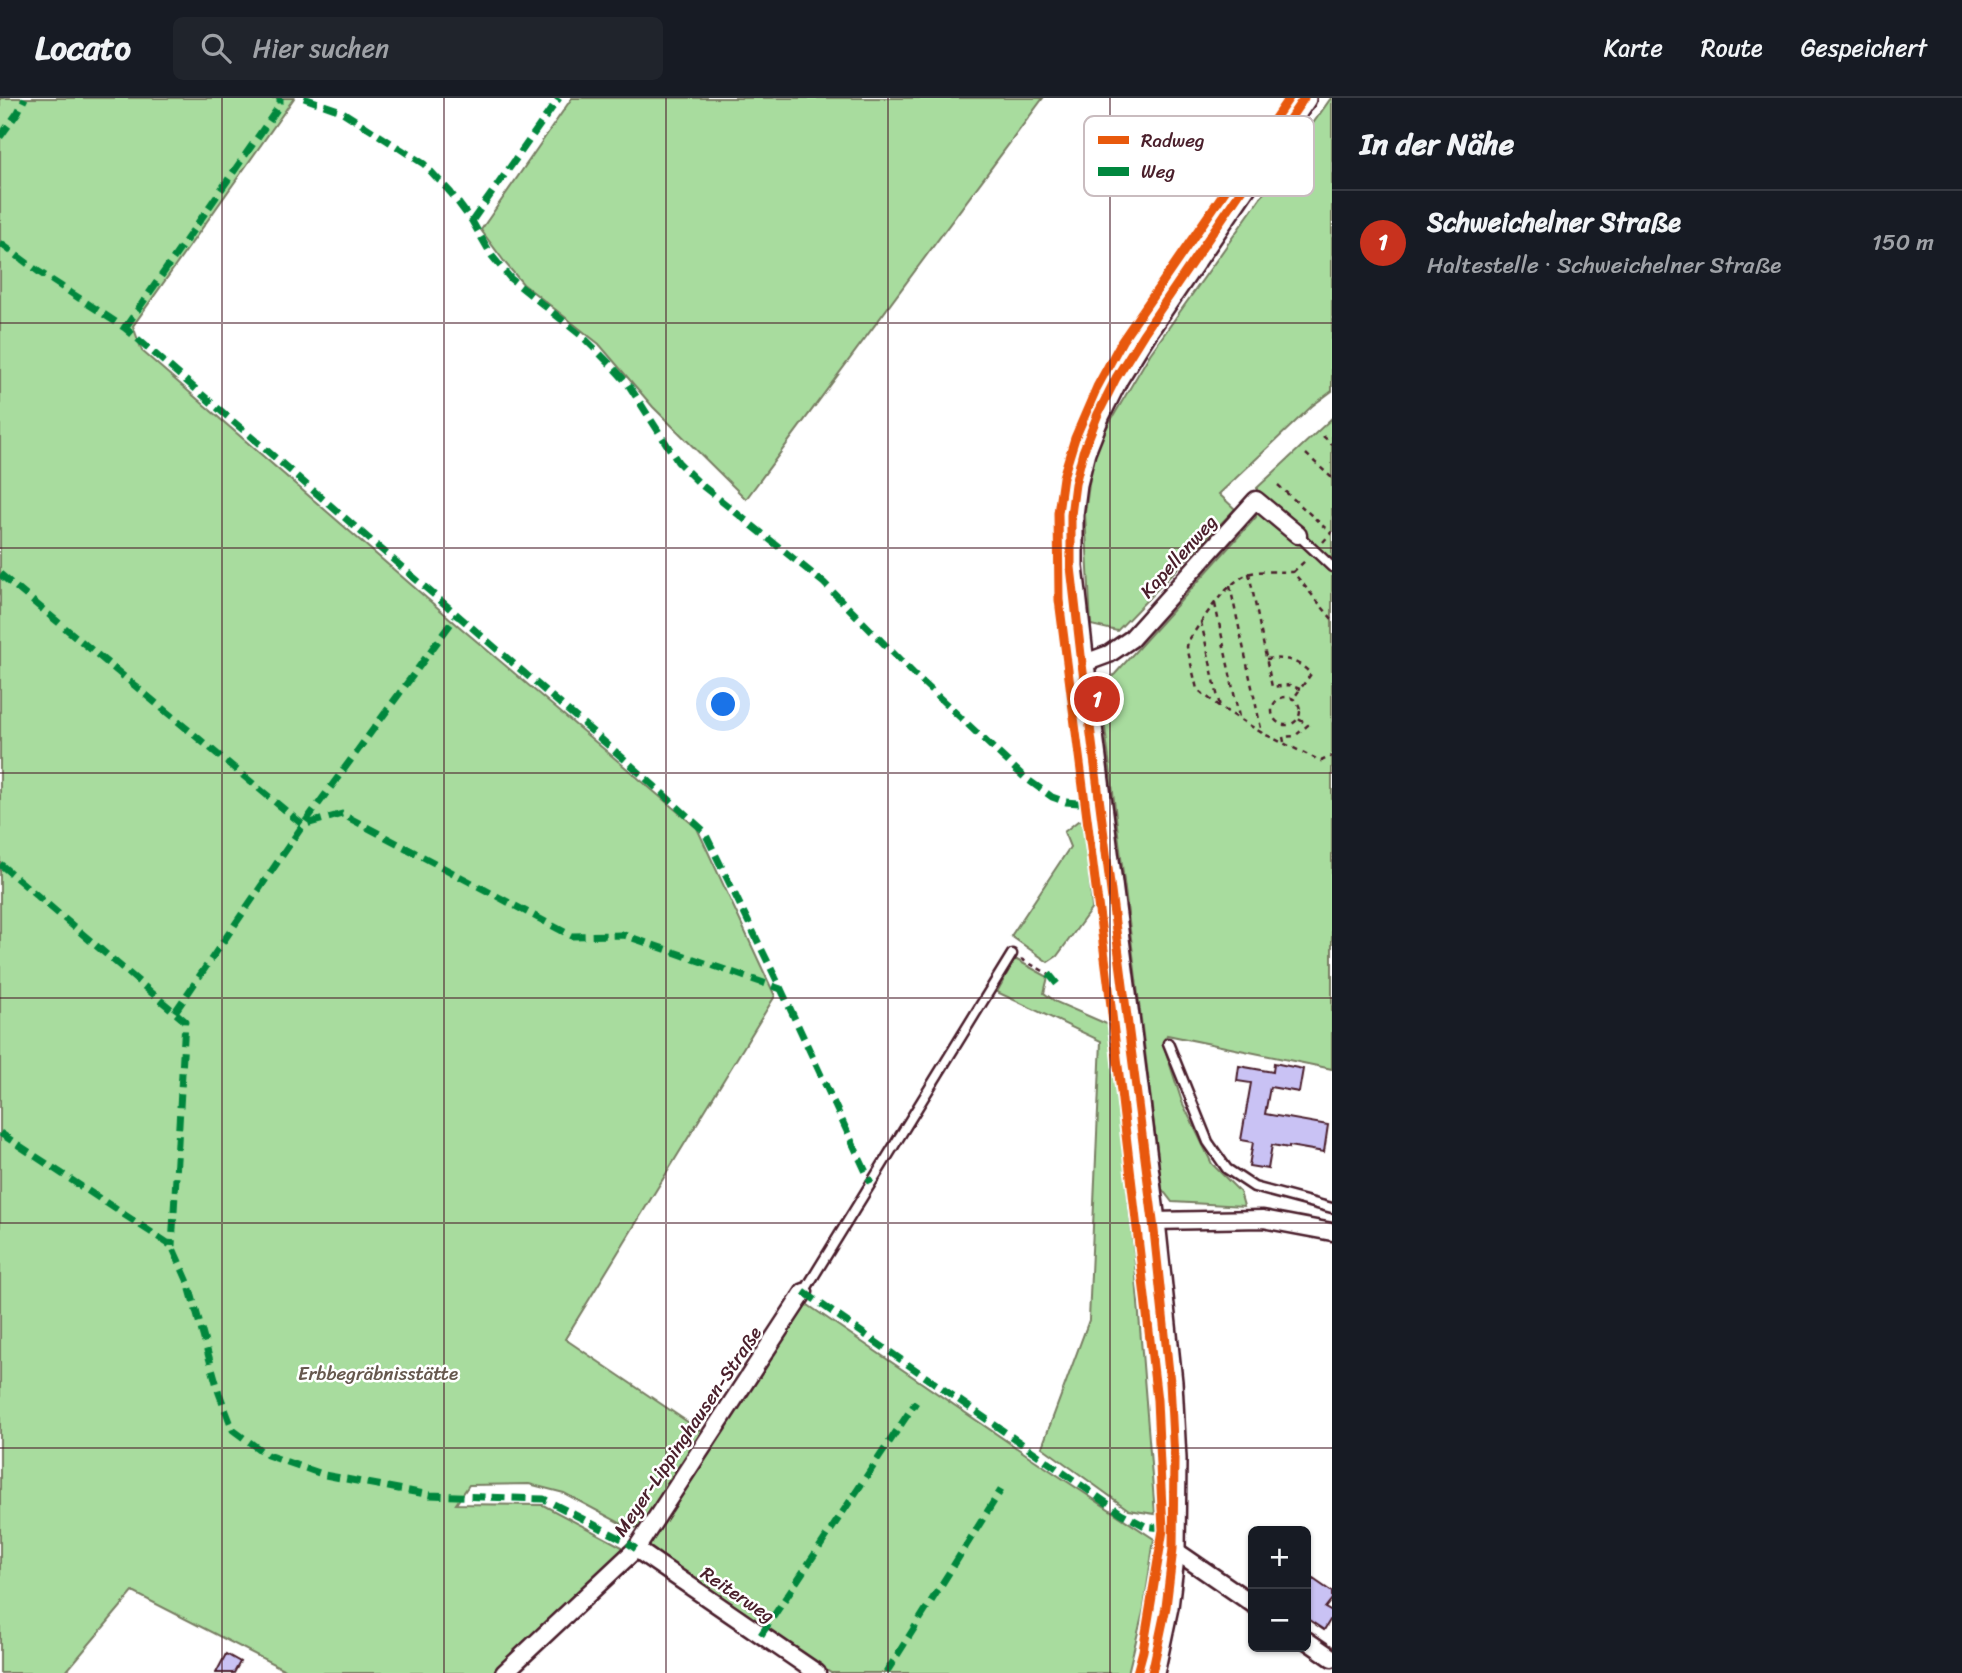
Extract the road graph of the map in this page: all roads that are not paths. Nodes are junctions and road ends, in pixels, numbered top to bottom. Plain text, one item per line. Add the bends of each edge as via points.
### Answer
1 (1304, 98) edge
2 (1292, 116) edge
3 (1237, 196) edge
4 (1298, 535) joint
5 (1332, 567) edge
6 (1082, 664) junction
7 (1012, 954) road end
8 (1168, 1043) dead end
9 (1332, 1208) edge
10 (1153, 1221) junction
11 (1332, 1233) edge
12 (804, 1292) joint
13 (636, 1549) junction
14 (1173, 1549) junction
15 (1248, 1601) edge
16 (1311, 1643) edge
17 (1332, 1658) edge
18 (504, 1673) edge
19 (817, 1673) edge
20 (1152, 1673) edge

1 - 2 street
3 - 6 street via 1116,378 1083,452 1071,515 1071,567
4 - 5 lane
4 - 6 street, Kapellenweg via 1256,500 1131,639
6 - 10 street
7 - 12 lane
8 - 9 lane via 1208,1142 1227,1169 1254,1187
10 - 11 street via 1263,1219
10 - 14 street via 1170,1382
12 - 13 street, Meyer-Lippinghausen-Straße
13 - 18 street, Meyer-Lippinghausen-Straße
13 - 19 street, Reiterweg
14 - 15 street
14 - 20 street
16 - 17 street

